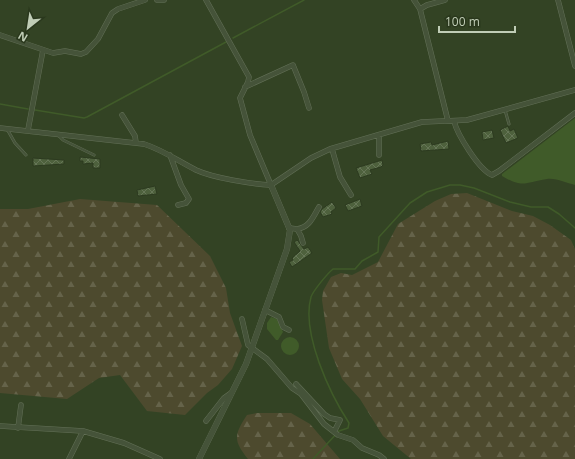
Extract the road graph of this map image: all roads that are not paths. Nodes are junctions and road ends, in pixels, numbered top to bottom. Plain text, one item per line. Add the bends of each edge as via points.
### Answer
1 (144, 0) edge
2 (157, 0) edge
3 (164, 0) edge
4 (206, 0) edge
5 (414, 0) edge
6 (445, 0) edge
7 (558, 0) edge
8 (420, 9) junction
9 (0, 35) edge
10 (43, 50) junction
11 (575, 66) edge
12 (245, 87) junction
13 (575, 90) edge
14 (309, 108) dead end
15 (505, 110) junction
16 (575, 113) edge
17 (122, 115) dead end
18 (448, 120) junction
19 (454, 121) junction
20 (509, 124) dead end
21 (0, 128) edge
22 (6, 128) junction
23 (28, 130) junction
24 (58, 133) junction
25 (379, 135) junction
26 (136, 143) junction
27 (332, 149) junction
28 (26, 155) dead end
29 (94, 155) dead end
30 (170, 155) junction
31 (379, 155) dead end
32 (271, 185) junction
33 (351, 196) dead end
34 (178, 205) dead end
35 (319, 206) dead end
36 (289, 228) junction
37 (297, 230) junction
38 (303, 243) dead end
39 (266, 310) junction
40 (242, 318) dead end
41 (289, 330) dead end
42 (252, 347) junction
43 (296, 384) dead end
44 (233, 392) junction
45 (21, 405) dead end
46 (206, 421) dead end
47 (0, 426) edge
48 (18, 428) junction
49 (83, 431) junction
50 (334, 432) junction
51 (69, 459) edge
52 (160, 459) edge
53 (199, 459) edge
54 (384, 459) edge

1 - 10 street via 112,13 98,39 84,53 53,53
2 - 3 street
4 - 12 street via 249,76
5 - 8 street
6 - 8 street
7 - 11 street
8 - 18 street
9 - 10 street
10 - 23 street
12 - 14 street via 293,65
12 - 32 street via 240,98 250,135
13 - 15 street
15 - 19 street
15 - 20 lane
16 - 19 street via 492,175 477,162
17 - 26 street via 135,136
18 - 19 street
18 - 25 street via 422,122
21 - 22 street
22 - 23 street
22 - 28 lane
23 - 24 street
24 - 26 street
24 - 29 lane via 63,140
25 - 27 street
25 - 31 street
26 - 30 street via 157,148
27 - 32 street via 311,158
27 - 33 street via 340,177
30 - 32 street via 198,170 245,182
30 - 34 street via 189,199 186,203
32 - 36 street
35 - 37 street via 312,220 304,228
36 - 37 street
36 - 39 street via 287,249
37 - 38 street
39 - 41 street via 279,317 283,327
39 - 42 street
40 - 42 street via 248,345
42 - 44 street
42 - 50 street via 301,394 318,417
43 - 50 street via 324,414 340,420
44 - 46 street via 224,398
44 - 53 street
45 - 48 street
47 - 48 street
48 - 49 street
49 - 51 street
49 - 52 street via 124,443
50 - 54 street

